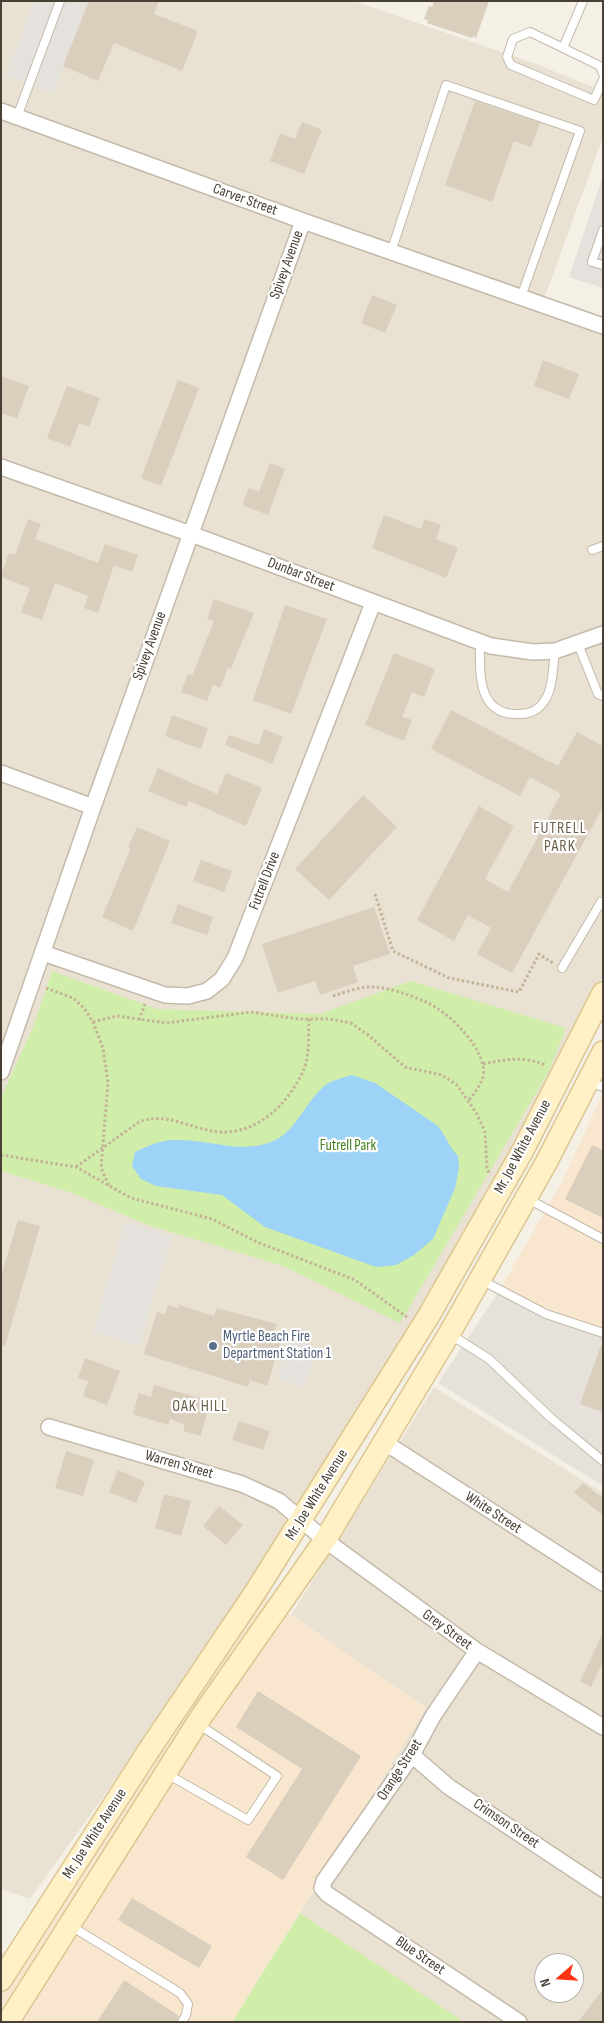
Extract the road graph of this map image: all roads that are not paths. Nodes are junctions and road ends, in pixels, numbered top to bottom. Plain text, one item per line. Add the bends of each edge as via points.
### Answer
1 (60, 1) edge
2 (583, 1) edge
3 (563, 48) junction
4 (603, 74) edge
5 (603, 80) edge
6 (1, 111) edge
7 (17, 116) junction
8 (303, 221) junction
9 (603, 230) edge
10 (391, 252) junction
11 (603, 266) edge
12 (521, 297) junction
13 (603, 326) edge
14 (1, 467) edge
15 (191, 534) junction
16 (603, 546) edge
17 (592, 550) dead end
18 (373, 602) junction
19 (603, 634) edge
20 (480, 642) junction
21 (578, 644) junction
22 (555, 651) junction
23 (603, 696) edge
24 (1, 773) edge
25 (93, 807) junction
26 (602, 901) edge
27 (43, 953) junction
28 (562, 968) road end
29 (603, 993) edge
30 (603, 1052) edge
31 (3, 1063) edge
32 (595, 1084) edge
33 (526, 1198) junction
34 (603, 1239) edge
35 (480, 1279) junction
36 (603, 1333) edge
37 (450, 1334) junction
38 (49, 1427) dead end
39 (384, 1442) junction
40 (603, 1461) edge
41 (301, 1520) junction
42 (325, 1540) junction
43 (603, 1583) edge
44 (477, 1651) junction
45 (197, 1723) junction
46 (603, 1727) edge
47 (412, 1755) junction
48 (166, 1773) junction
49 (322, 1888) joint
50 (603, 1889) edge
51 (69, 1925) junction
52 (1, 1980) edge
53 (8, 2022) edge
54 (182, 2022) edge
55 (519, 2022) edge

1 - 7 lane
2 - 3 lane
3 - 4 lane via 600,66
3 - 5 lane via 530,32 513,39 507,57 511,64 594,100
6 - 7 street, Carver Street
7 - 8 street, Carver Street
8 - 10 street, Carver Street
8 - 15 street, Spivey Avenue
9 - 11 lane via 592,262
10 - 12 street, Carver Street
10 - 12 lane via 446,84 580,131
12 - 13 street, Carver Street
14 - 15 street, Dunbar Street
15 - 18 street, Dunbar Street
15 - 25 street, Spivey Avenue
16 - 17 lane
18 - 20 street, Dunbar Street
18 - 27 street, Futrell Drive via 236,958 222,979 207,991 188,996 166,995
19 - 21 street, Dunbar Street
20 - 22 street, Dunbar Street via 533,652
20 - 22 lane via 480,682 485,697 501,711 516,714 529,714 539,709 547,698
21 - 22 street, Dunbar Street
21 - 23 lane via 598,694
24 - 25 street
25 - 27 street, Spivey Avenue
26 - 28 lane
27 - 31 street, Spivey Avenue
29 - 41 main road, Mr. Joe White Avenue via 503,1185 422,1327
30 - 32 main road, Mr. Joe White Avenue
32 - 33 main road, Mr. Joe White Avenue
33 - 34 lane
33 - 35 main road, Mr. Joe White Avenue
35 - 36 lane via 546,1314
35 - 37 main road, Mr. Joe White Avenue
37 - 39 main road, Mr. Joe White Avenue
37 - 40 lane via 489,1360
38 - 41 street, Warren Street via 242,1484 279,1501
39 - 42 main road, Mr. Joe White Avenue
39 - 43 street, White Street
41 - 42 street, Grey Street
41 - 52 main road, Mr. Joe White Avenue
42 - 44 street, Grey Street
42 - 45 main road, Mr. Joe White Avenue
44 - 46 street, Grey Street
44 - 47 street, Orange Street via 433,1716
45 - 48 main road, Mr. Joe White Avenue
45 - 48 lane via 277,1776 248,1820
47 - 49 street, Orange Street
47 - 50 street, Crimson Street via 449,1786
48 - 51 main road, Mr. Joe White Avenue
49 - 55 street, Blue Street
51 - 53 main road, Mr. Joe White Avenue
51 - 54 lane via 180,1993 188,2004

